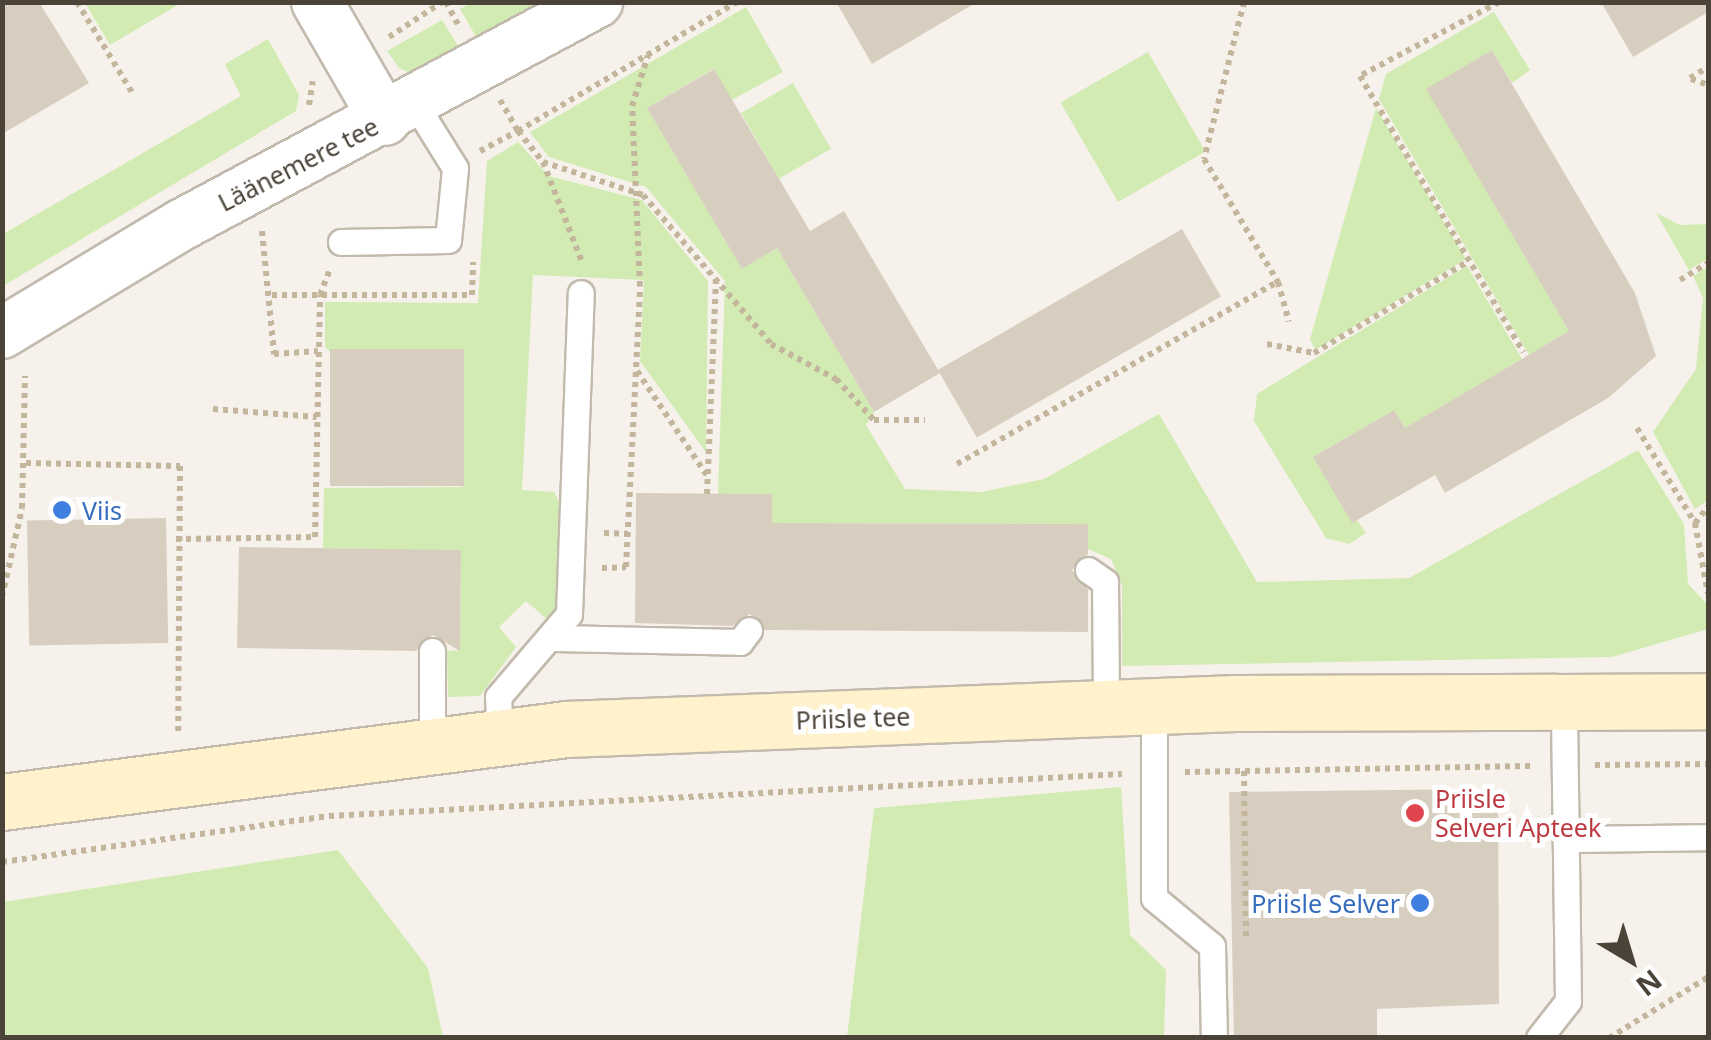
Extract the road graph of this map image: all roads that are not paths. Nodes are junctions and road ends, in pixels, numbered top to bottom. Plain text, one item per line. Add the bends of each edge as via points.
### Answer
1 (318, 2) edge
2 (597, 2) edge
3 (401, 113) junction
4 (341, 242) road end
5 (581, 293) road end
6 (14, 355) edge
7 (1088, 570) dead end
8 (749, 630) dead end
9 (555, 638) junction
10 (432, 651) dead end
11 (1708, 701) edge
12 (1564, 703) junction
13 (1130, 708) junction
14 (500, 736) junction
15 (432, 743) junction
16 (2, 802) edge
17 (1708, 837) edge
18 (1568, 839) junction
19 (1214, 1038) edge
20 (1539, 1038) edge

1 - 3 street via 349,58
2 - 3 street, Läänemere tee
3 - 4 lane via 452,163 448,240
3 - 6 street, Läänemere tee via 200,215
5 - 9 lane via 568,614
7 - 13 lane via 1105,582
8 - 9 lane via 740,642
9 - 14 lane via 498,697
10 - 15 lane
11 - 12 street, Priisle tee
12 - 13 street, Priisle tee
12 - 18 lane
13 - 14 street, Priisle tee
13 - 19 lane via 1154,773 1154,898 1230,959
14 - 15 street, Priisle tee
15 - 16 street, Priisle tee
17 - 18 lane
18 - 20 lane via 1568,1001

